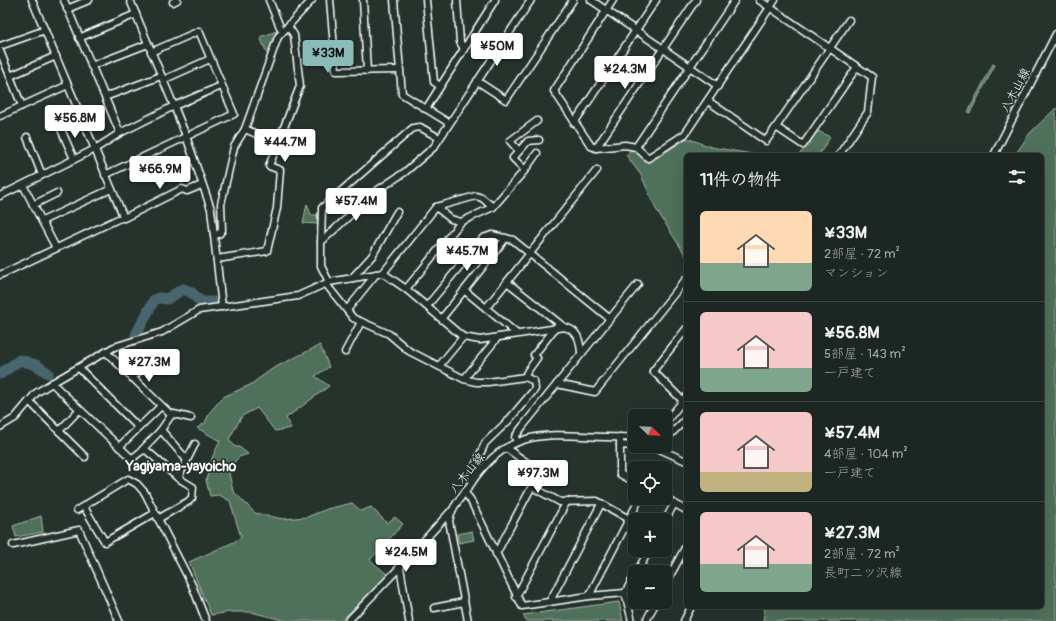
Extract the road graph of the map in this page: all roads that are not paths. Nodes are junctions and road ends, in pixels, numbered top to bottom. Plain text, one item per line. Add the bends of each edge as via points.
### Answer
1 (32, 0) edge
2 (64, 0) edge
3 (89, 0) edge
4 (130, 0) edge
5 (270, 0) edge
6 (312, 0) edge
7 (330, 0) edge
8 (362, 0) edge
9 (394, 0) edge
10 (426, 0) edge
11 (457, 0) edge
12 (495, 0) edge
13 (531, 0) edge
14 (573, 0) edge
15 (591, 0) edge
16 (613, 0) edge
17 (656, 0) edge
18 (696, 0) edge
19 (735, 0) edge
20 (759, 0) edge
21 (775, 0) edge
22 (770, 8) junction
23 (67, 9) junction
24 (606, 10) junction
25 (136, 14) junction
26 (849, 20) dead end
27 (288, 26) junction
28 (44, 30) junction
29 (636, 31) junction
30 (283, 32) junction
31 (1056, 34) edge
32 (79, 38) junction
33 (148, 44) junction
34 (0, 46) edge
35 (829, 48) junction
36 (464, 49) junction
37 (663, 49) junction
38 (0, 51) edge
39 (151, 52) junction
40 (56, 56) junction
41 (210, 59) junction
42 (91, 66) junction
43 (857, 67) junction
44 (690, 68) junction
45 (399, 70) junction
46 (367, 71) junction
47 (10, 76) junction
48 (162, 78) junction
49 (477, 81) junction
50 (68, 86) junction
51 (221, 86) junction
52 (440, 86) junction
53 (718, 86) junction
54 (105, 98) junction
55 (708, 101) junction
56 (22, 106) junction
57 (174, 106) junction
58 (426, 108) junction
59 (0, 116) edge
60 (537, 121) dead end
61 (449, 123) junction
62 (574, 123) junction
63 (60, 127) dead end
64 (776, 127) junction
65 (245, 129) junction
66 (120, 133) junction
67 (186, 136) junction
68 (26, 137) dead end
69 (439, 138) junction
70 (540, 140) dead end
71 (277, 143) junction
72 (636, 147) junction
73 (596, 148) junction
74 (95, 149) junction
75 (519, 151) junction
76 (537, 153) dead end
77 (840, 153) edge
78 (995, 153) edge
79 (74, 159) junction
80 (525, 170) junction
81 (597, 170) dead end
82 (42, 175) junction
83 (105, 176) junction
84 (202, 184) junction
85 (23, 185) junction
86 (111, 189) junction
87 (57, 193) dead end
88 (0, 196) edge
89 (33, 205) junction
90 (436, 207) junction
91 (493, 207) junction
92 (397, 212) dead end
93 (124, 218) junction
94 (42, 221) junction
95 (462, 222) junction
96 (214, 235) junction
97 (506, 238) junction
98 (321, 242) junction
99 (56, 248) junction
100 (530, 254) junction
101 (217, 259) junction
102 (383, 273) junction
103 (376, 274) junction
104 (0, 275) edge
105 (352, 278) junction
106 (684, 281) edge
107 (507, 282) junction
108 (328, 283) junction
109 (638, 284) dead end
110 (406, 290) junction
111 (464, 290) junction
112 (427, 306) junction
113 (222, 307) junction
114 (486, 308) junction
115 (347, 310) junction
116 (442, 318) junction
117 (609, 318) junction
118 (361, 322) junction
119 (564, 327) junction
120 (556, 328) junction
121 (684, 332) edge
122 (516, 333) junction
123 (463, 336) junction
124 (498, 337) junction
125 (106, 352) junction
126 (345, 352) dead end
127 (581, 353) junction
128 (145, 365) dead end
129 (439, 366) junction
130 (79, 368) junction
131 (525, 377) junction
132 (132, 378) junction
133 (464, 379) junction
134 (52, 382) junction
135 (557, 384) junction
136 (684, 398) edge
137 (684, 400) edge
138 (29, 401) junction
139 (160, 406) junction
140 (80, 410) junction
141 (172, 414) junction
142 (672, 415) edge
143 (191, 418) dead end
144 (684, 421) edge
145 (0, 426) edge
146 (138, 427) junction
147 (161, 430) junction
148 (59, 431) junction
149 (672, 433) edge
150 (620, 437) junction
151 (628, 437) edge
152 (517, 442) junction
153 (196, 444) dead end
154 (620, 445) junction
155 (628, 445) edge
156 (119, 447) junction
157 (506, 448) junction
158 (142, 450) junction
159 (670, 453) edge
160 (85, 457) dead end
161 (187, 460) junction
162 (684, 460) edge
163 (178, 478) junction
164 (628, 478) edge
165 (472, 482) junction
166 (532, 487) junction
167 (465, 493) junction
168 (567, 501) junction
169 (601, 504) junction
170 (674, 504) joint
171 (84, 507) junction
172 (684, 509) edge
173 (77, 510) dead end
174 (450, 512) junction
175 (155, 513) junction
176 (669, 513) edge
177 (628, 518) edge
178 (158, 519) junction
179 (628, 521) edge
180 (13, 545) dead end
181 (684, 550) edge
182 (496, 554) junction
183 (400, 567) junction
184 (672, 572) edge
185 (628, 588) edge
186 (625, 593) junction
187 (589, 596) junction
188 (516, 597) junction
189 (550, 601) junction
190 (464, 602) junction
191 (434, 608) dead end
192 (652, 609) edge
193 (690, 609) edge
194 (119, 621) edge
195 (206, 621) edge
196 (348, 621) edge
197 (409, 621) edge
198 (468, 621) edge
199 (632, 621) edge
200 (646, 621) edge
201 (684, 621) edge

1 - 28 street
2 - 23 street
3 - 23 street
4 - 25 street
5 - 30 street
6 - 27 street
7 - 46 street via 336,71
8 - 46 street
9 - 45 street
10 - 52 street via 434,82
11 - 36 street via 460,42
12 - 36 street
13 - 49 street
14 - 49 street via 506,100
15 - 24 street
16 - 24 street
17 - 29 street
18 - 37 street
19 - 44 street
20 - 22 street
21 - 22 street
22 - 35 street
22 - 53 street
23 - 32 street
24 - 29 street
24 - 62 street via 554,90
25 - 32 street
25 - 33 street
26 - 35 street
27 - 30 street
27 - 71 street via 294,35 300,86
28 - 34 street
28 - 40 street
29 - 37 street
29 - 62 street
30 - 65 street via 278,37
31 - 78 street, 八木山線
32 - 42 street
33 - 39 street
33 - 42 street
35 - 43 street
35 - 64 street
36 - 52 street
37 - 44 street
37 - 73 street
38 - 47 street
39 - 41 street via 199,31
39 - 48 street
40 - 47 street
40 - 50 street
41 - 48 street
41 - 51 street
42 - 54 street
43 - 64 street via 803,145
43 - 77 street via 872,77 868,112
44 - 53 street
44 - 72 street
45 - 46 street
45 - 58 street via 402,94
47 - 56 street
48 - 54 street
48 - 57 street
49 - 61 street
50 - 56 street
50 - 74 street
51 - 57 street
51 - 67 street via 234,114
52 - 58 street
53 - 55 street
54 - 66 street
55 - 64 street via 766,141
55 - 72 street via 685,134 648,158
56 - 59 street
57 - 66 street
57 - 67 street
58 - 61 street
60 - 75 street via 510,141
61 - 69 street
62 - 73 street via 591,146
63 - 79 street
65 - 71 street
65 - 96 street via 234,147 221,204 222,230
66 - 74 street
67 - 83 street
67 - 84 street
68 - 82 street
69 - 98 street via 434,148 375,192
69 - 98 street via 420,127 413,128 322,208
70 - 75 street via 528,141
71 - 101 street via 269,166 280,170 277,208 267,251
72 - 73 street via 625,145
74 - 79 street
74 - 83 street
75 - 80 street via 513,158
76 - 80 street
79 - 82 street
80 - 91 street
81 - 100 street
82 - 85 street
83 - 86 street
84 - 93 street via 187,191 182,189
84 - 96 street via 211,209
85 - 88 street
85 - 89 street
86 - 93 street
86 - 94 street
87 - 89 street
89 - 94 street
90 - 91 street via 476,196
90 - 95 street via 451,219
90 - 102 street
91 - 95 street
92 - 105 street via 372,256
93 - 99 street
94 - 99 street
95 - 110 street
96 - 101 street
97 - 100 street via 513,240
97 - 111 street
97 - 112 street via 492,235 483,238
98 - 108 street via 321,266
99 - 104 street
100 - 107 street
100 - 117 street
101 - 113 street
102 - 103 street
102 - 110 street
103 - 105 street
103 - 115 street
105 - 108 street
106 - 135 street via 595,392
107 - 114 street
107 - 119 street
108 - 113 street via 298,296
108 - 115 street
109 - 117 street
110 - 112 street
111 - 114 street
111 - 116 street
112 - 116 street
113 - 125 street via 199,310 162,332
114 - 122 street
115 - 118 street via 353,318
116 - 123 street
117 - 127 street
118 - 126 street
118 - 129 street via 389,334 409,351
119 - 120 street
119 - 127 street via 571,328 580,340
120 - 122 street
120 - 131 street via 534,355 537,358
121 - 136 street via 653,371
122 - 124 street
123 - 124 street via 480,340
123 - 129 street
124 - 133 street
125 - 130 street
125 - 132 street
127 - 135 street
128 - 132 street
129 - 133 street
130 - 134 street
130 - 146 street
131 - 133 street via 488,382
131 - 165 street via 534,381 535,389 485,443 472,473
132 - 139 street
134 - 138 street
134 - 140 street
135 - 152 street via 515,437
137 - 142 street
138 - 145 street via 16,418
138 - 148 street
139 - 141 street
139 - 146 street
140 - 148 street
140 - 156 street
141 - 143 street
141 - 147 street
144 - 149 street
146 - 156 street
147 - 158 street
147 - 161 street
148 - 160 street
150 - 151 street, 八木山線
150 - 152 street, 八木山線 via 538,435
150 - 154 street
152 - 157 street, 八木山線
153 - 161 street
154 - 155 street
154 - 164 street via 620,474
156 - 158 street via 131,458
157 - 165 street, 八木山線 via 492,458
157 - 166 street via 536,469 538,475
158 - 163 street via 146,450
159 - 162 street
161 - 163 street
163 - 178 street via 193,487 192,498
165 - 167 street, 八木山線
166 - 168 street via 560,502
166 - 182 street
167 - 174 street, 八木山線
167 - 182 street
168 - 169 street via 597,501
168 - 188 street
169 - 177 street
169 - 189 street
170 - 172 street
170 - 176 street
171 - 173 street
171 - 175 street via 128,479 145,492
171 - 175 street via 105,542
174 - 183 street
174 - 190 street, 八木山線 via 449,527
175 - 178 street
178 - 195 street via 192,585
179 - 187 street
180 - 194 street via 79,530
181 - 184 street
182 - 188 street
183 - 196 street
183 - 197 street
185 - 186 street
186 - 187 street
186 - 199 street
187 - 189 street
188 - 189 street via 524,607
190 - 191 street
190 - 198 street, 八木山線
192 - 200 street
193 - 201 street

